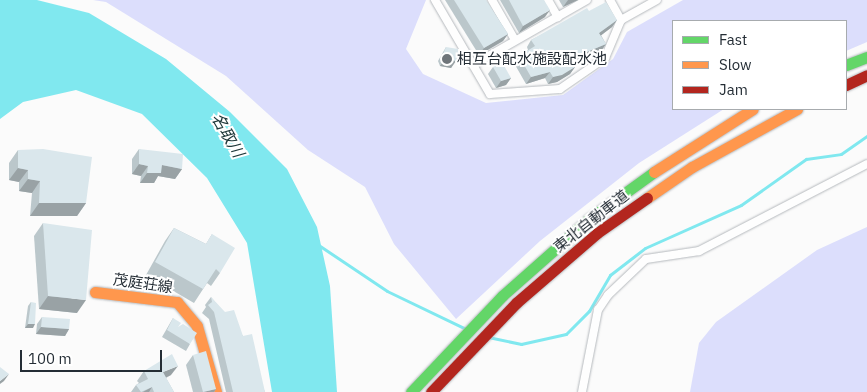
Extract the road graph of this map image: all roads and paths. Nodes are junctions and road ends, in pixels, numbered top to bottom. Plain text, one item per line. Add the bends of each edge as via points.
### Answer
1 (435, 0) edge
2 (492, 0) edge
3 (548, 0) edge
4 (587, 0) edge
5 (610, 0) edge
6 (657, 0) edge
7 (558, 17) junction
8 (621, 20) junction
9 (515, 40) junction
10 (867, 57) edge
11 (473, 64) junction
12 (847, 65) edge
13 (867, 74) edge
14 (847, 84) edge
15 (751, 110) edge
16 (795, 110) edge
17 (867, 164) edge
18 (95, 292) dead end
19 (216, 392) edge
20 (411, 392) edge
21 (431, 392) edge
22 (582, 392) edge

1 - 11 street
2 - 9 street
3 - 7 street
4 - 7 street
5 - 8 street
6 - 8 street
7 - 9 street
8 - 11 street via 605,58 560,89 490,94
9 - 11 street
10 - 12 main road
13 - 14 main road
15 - 20 main road, 東北自動車道 via 635,184 589,219 476,321
16 - 21 main road, 東北自動車道 via 692,167 647,197 549,274 491,328
17 - 22 street via 700,251 646,259 608,295 598,310
18 - 19 main road, 茂庭荘線 via 177,302 197,326

